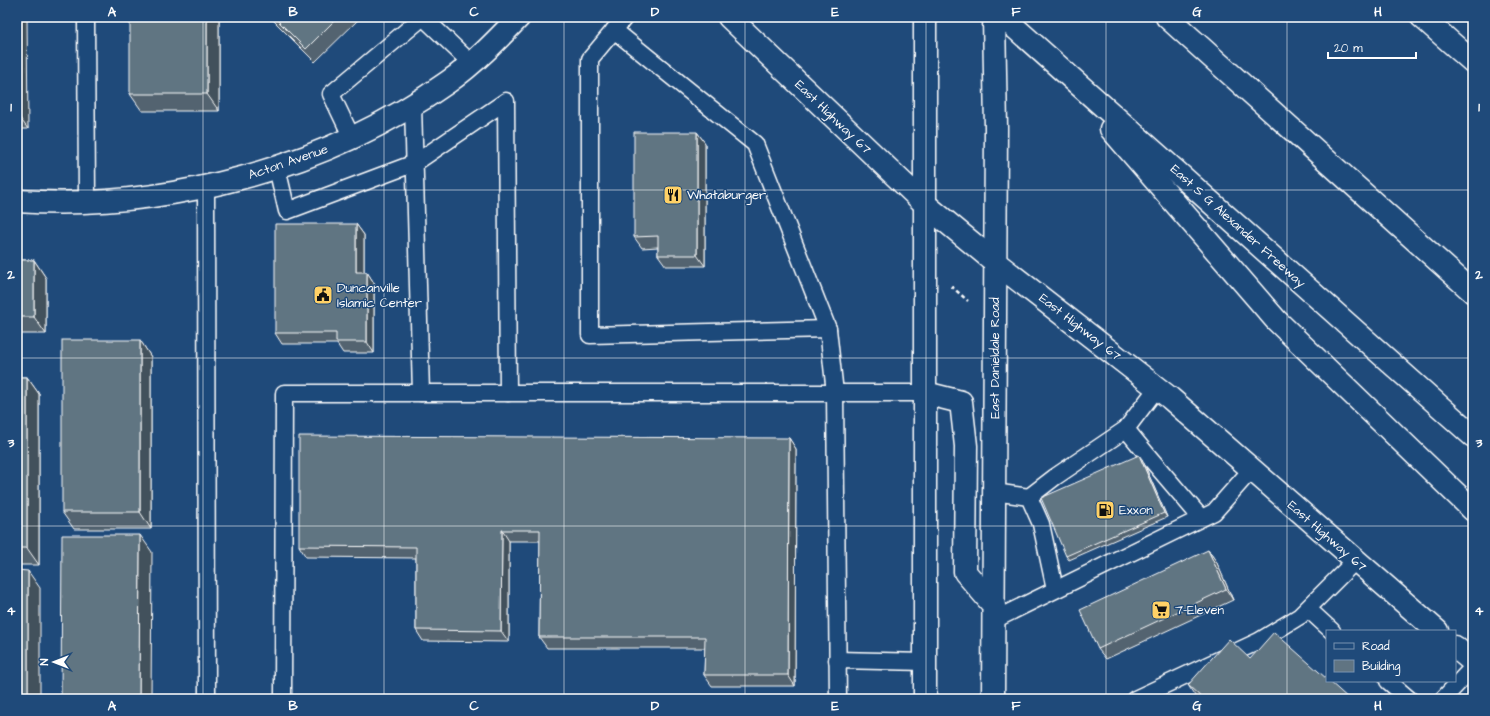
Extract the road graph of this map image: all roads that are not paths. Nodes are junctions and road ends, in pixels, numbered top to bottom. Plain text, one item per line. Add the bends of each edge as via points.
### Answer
1 (86, 17) edge
2 (423, 17) edge
3 (519, 17) edge
4 (625, 17) edge
5 (729, 17) edge
6 (925, 17) edge
7 (994, 17) edge
8 (1003, 17) edge
9 (1167, 17) edge
10 (1422, 17) edge
11 (614, 30) junction
12 (1053, 61) junction
13 (1473, 62) edge
14 (471, 63) junction
15 (413, 105) junction
16 (352, 138) junction
17 (415, 163) junction
18 (277, 168) junction
19 (206, 186) junction
20 (17, 201) edge
21 (87, 201) junction
22 (926, 205) junction
23 (1377, 206) junction
24 (995, 262) junction
25 (1473, 276) edge
26 (1473, 292) edge
27 (828, 329) junction
28 (1157, 388) junction
29 (421, 393) junction
30 (508, 393) junction
31 (835, 393) junction
32 (925, 393) junction
33 (1126, 429) junction
34 (1473, 436) edge
35 (1251, 470) junction
36 (994, 492) junction
37 (1029, 497) junction
38 (1473, 510) edge
39 (1201, 518) junction
40 (1356, 560) junction
41 (1055, 589) junction
42 (1308, 609) junction
43 (994, 613) junction
44 (1331, 630) edge
45 (1436, 630) edge
46 (1456, 648) edge
47 (837, 660) junction
48 (925, 662) junction
49 (1473, 662) edge
50 (1473, 667) edge
51 (1389, 682) edge
52 (1140, 698) edge
53 (207, 699) edge
54 (282, 699) edge
55 (838, 699) edge
56 (925, 699) edge
57 (993, 699) edge
58 (1409, 699) edge
59 (1443, 699) edge

1 - 21 lane
2 - 14 lane
2 - 16 lane via 331,94
3 - 14 main road, Acton Avenue
4 - 11 lane
5 - 22 main road, East Highway 67
6 - 22 main road
7 - 24 main road, East Danieldale Road
8 - 12 main road, East S G Alexander Freeway
9 - 23 main road
10 - 13 main road
11 - 27 lane via 755,144
11 - 27 lane via 590,60 590,335
12 - 34 main road, East S G Alexander Freeway
12 - 38 main road via 1276,320
14 - 15 main road, Acton Avenue via 449,82
15 - 16 main road, Acton Avenue
15 - 17 lane
16 - 18 main road, Acton Avenue
17 - 18 lane via 287,211
17 - 29 lane
17 - 30 lane via 506,101
18 - 19 main road, Acton Avenue
19 - 21 main road, Acton Avenue via 168,193
19 - 53 lane
20 - 21 main road, Acton Avenue
22 - 24 main road, East Highway 67
22 - 32 main road
23 - 25 main road
23 - 26 main road
24 - 28 main road, East Highway 67
24 - 36 main road, East Danieldale Road
27 - 31 lane
28 - 33 lane
28 - 35 main road, East Highway 67
29 - 30 lane
29 - 54 lane via 284,393
30 - 31 lane
31 - 32 lane
31 - 47 lane
32 - 43 main road via 961,402 966,446 965,572
32 - 48 main road
33 - 37 lane
33 - 39 lane
35 - 39 lane via 1214,512
35 - 40 main road, East Highway 67
36 - 37 lane
36 - 43 main road, East Danieldale Road
37 - 41 lane via 1041,524
39 - 41 lane
40 - 42 lane
40 - 45 main road, East Highway 67
41 - 43 lane
42 - 44 lane
42 - 52 lane via 1259,641
43 - 57 main road, East Danieldale Road
46 - 49 main road
47 - 48 lane
47 - 55 lane
48 - 56 main road
50 - 59 lane
51 - 58 lane

